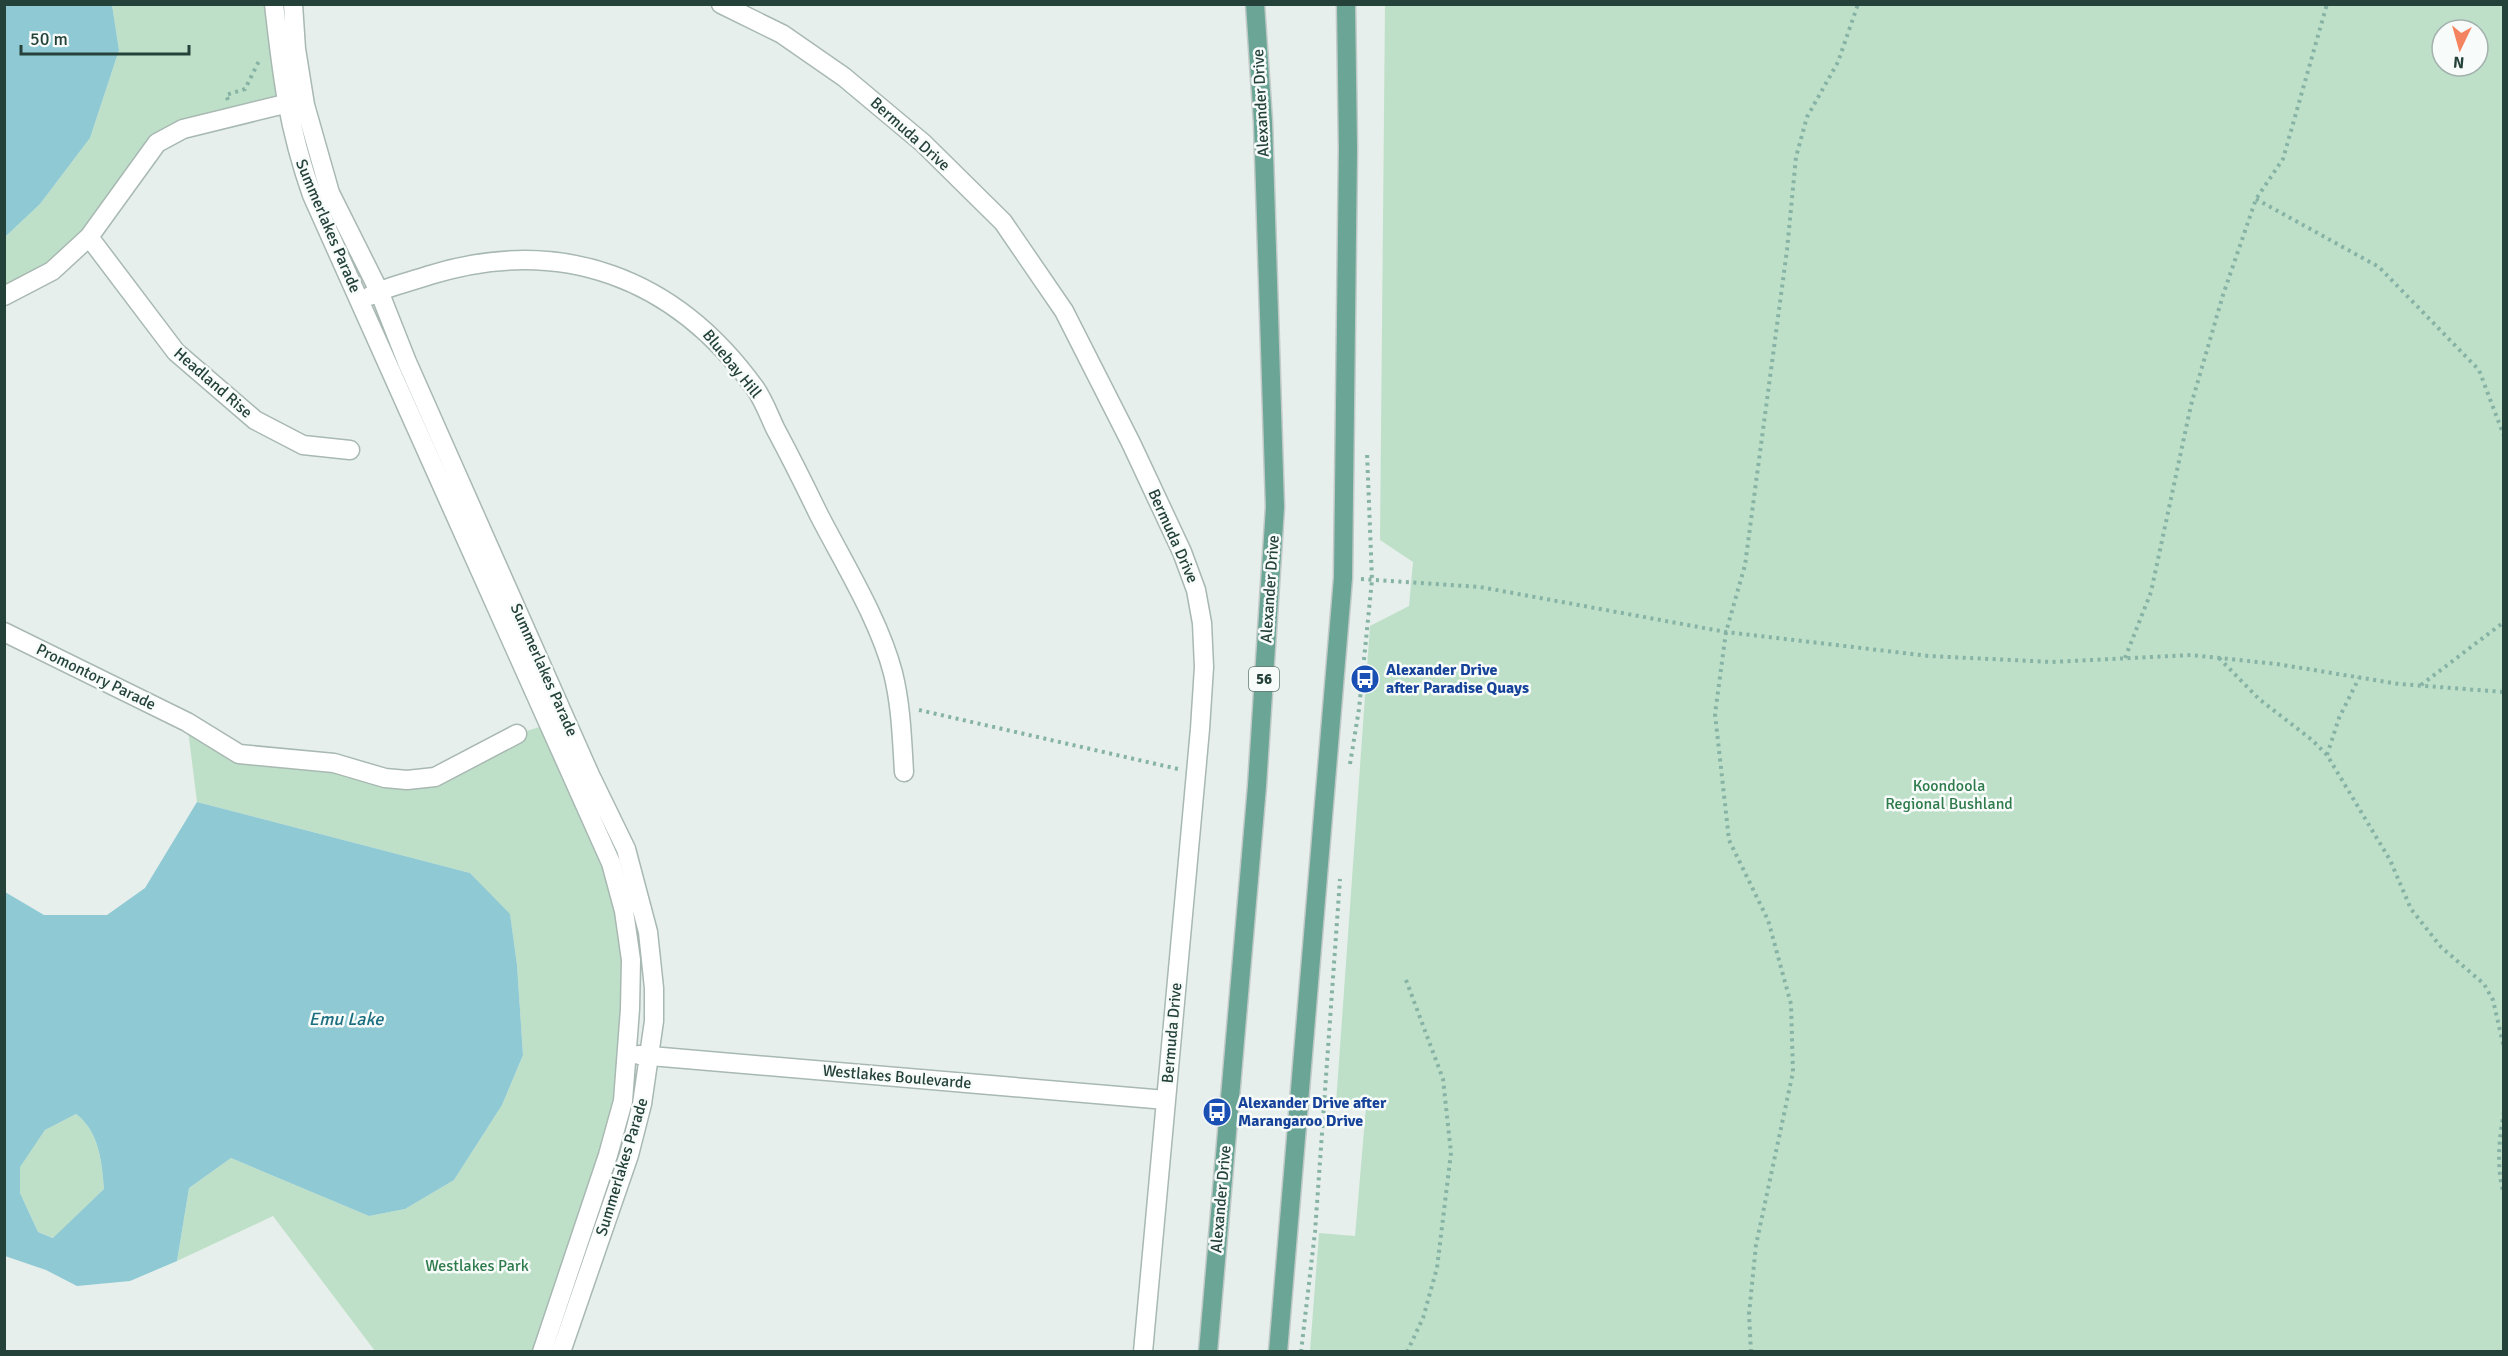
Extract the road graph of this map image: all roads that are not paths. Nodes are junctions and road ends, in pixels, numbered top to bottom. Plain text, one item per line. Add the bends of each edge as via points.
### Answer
1 (274, 4) edge
2 (293, 4) edge
3 (721, 4) edge
4 (1255, 4) edge
5 (1346, 4) edge
6 (304, 99) junction
7 (285, 103) junction
8 (89, 237) junction
9 (379, 291) junction
10 (4, 296) edge
11 (360, 301) junction
12 (350, 450) dead end
13 (4, 632) edge
14 (517, 734) dead end
15 (904, 772) dead end
16 (627, 1054) junction
17 (651, 1056) junction
18 (1166, 1100) junction
19 (542, 1352) edge
20 (561, 1352) edge
21 (1143, 1352) edge
22 (1208, 1352) edge
23 (1278, 1352) edge

1 - 7 street, Summerlakes Parade
2 - 6 street, Summerlakes Parade
3 - 18 street, Bermuda Drive via 791,40 844,77 923,143 1003,222 1064,311 1182,552 1196,590 1204,667
4 - 22 main road, Alexander Drive / 56 via 1263,122 1275,507 1257,786
5 - 23 main road via 1343,578
6 - 7 street
6 - 9 street, Summerlakes Parade via 330,194
7 - 8 street via 183,129 157,143
7 - 11 street, Summerlakes Parade via 295,148 312,195
8 - 10 street via 52,271
8 - 12 street, Headland Rise via 176,352 255,420 303,445
9 - 11 street, Bluebay Hill
9 - 15 street, Bluebay Hill via 482,261 558,261 602,270 653,292 708,332 756,389 874,624 892,671 900,709
9 - 17 street, Summerlakes Parade via 407,362 626,849 640,896 652,964
11 - 16 street, Summerlakes Parade via 611,863 624,911 631,960
13 - 14 street, Promontory Parade via 187,722 239,754 334,763 385,778 407,780 435,777
16 - 17 street, Westlakes Boulevarde
16 - 19 street, Summerlakes Parade via 623,1101 608,1155
17 - 18 street, Westlakes Boulevarde
17 - 20 street, Summerlakes Parade via 629,1155
18 - 21 street, Bermuda Drive

